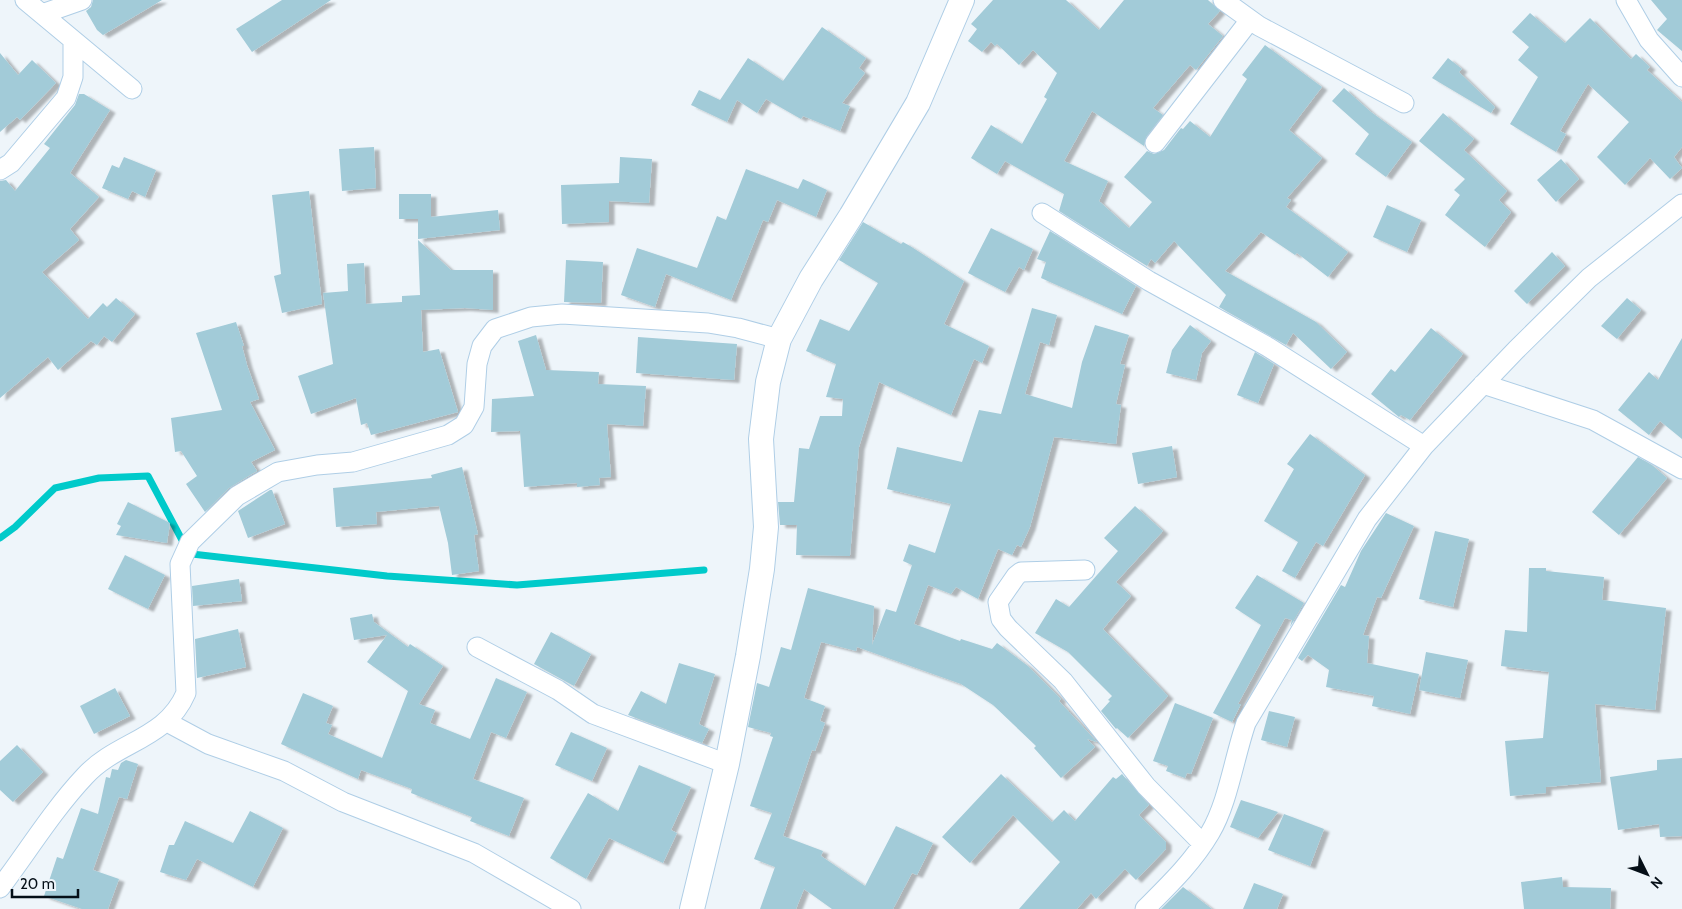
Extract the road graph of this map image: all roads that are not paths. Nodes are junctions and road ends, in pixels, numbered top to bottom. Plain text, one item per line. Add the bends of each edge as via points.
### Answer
1 (25, 0) edge
2 (82, 0) edge
3 (962, 0) edge
4 (1223, 0) edge
5 (1626, 0) edge
6 (42, 14) junction
7 (1250, 20) junction
8 (73, 40) junction
9 (1682, 78) edge
10 (132, 89) dead end
11 (1404, 102) dead end
12 (1155, 143) dead end
13 (0, 170) edge
14 (1682, 204) edge
15 (1042, 213) dead end
16 (778, 339) junction
17 (1483, 384) junction
18 (1424, 446) junction
19 (1682, 468) edge
20 (1085, 570) dead end
21 (478, 646) dead end
22 (167, 722) junction
23 (727, 764) junction
24 (1203, 844) junction
25 (0, 888) edge
26 (571, 909) edge
27 (692, 909) edge
28 (1145, 909) edge

1 - 6 street
2 - 6 street
3 - 16 street via 918,102
4 - 7 street
5 - 9 street via 1649,40
6 - 8 street
7 - 11 street
7 - 12 street
8 - 10 street
8 - 13 street via 73,76 66,98 11,163
14 - 17 street via 1589,278
15 - 18 street via 1149,281 1268,347
16 - 22 street via 708,323 562,314 531,317 495,329 482,346 476,364 474,407 464,424 448,435 352,462 278,472 237,496 190,542 180,564 186,693
16 - 23 street via 768,382 762,439 766,527 762,569
17 - 18 street
17 - 19 street via 1592,420
18 - 24 street via 1367,519 1246,723 1225,798
20 - 24 street via 1021,572 998,602 1001,619 1063,681 1146,786
21 - 23 street via 558,690 593,714
22 - 25 street via 86,774
22 - 26 street via 208,744 284,771 344,802 474,853
23 - 27 street
24 - 28 street via 1188,866

